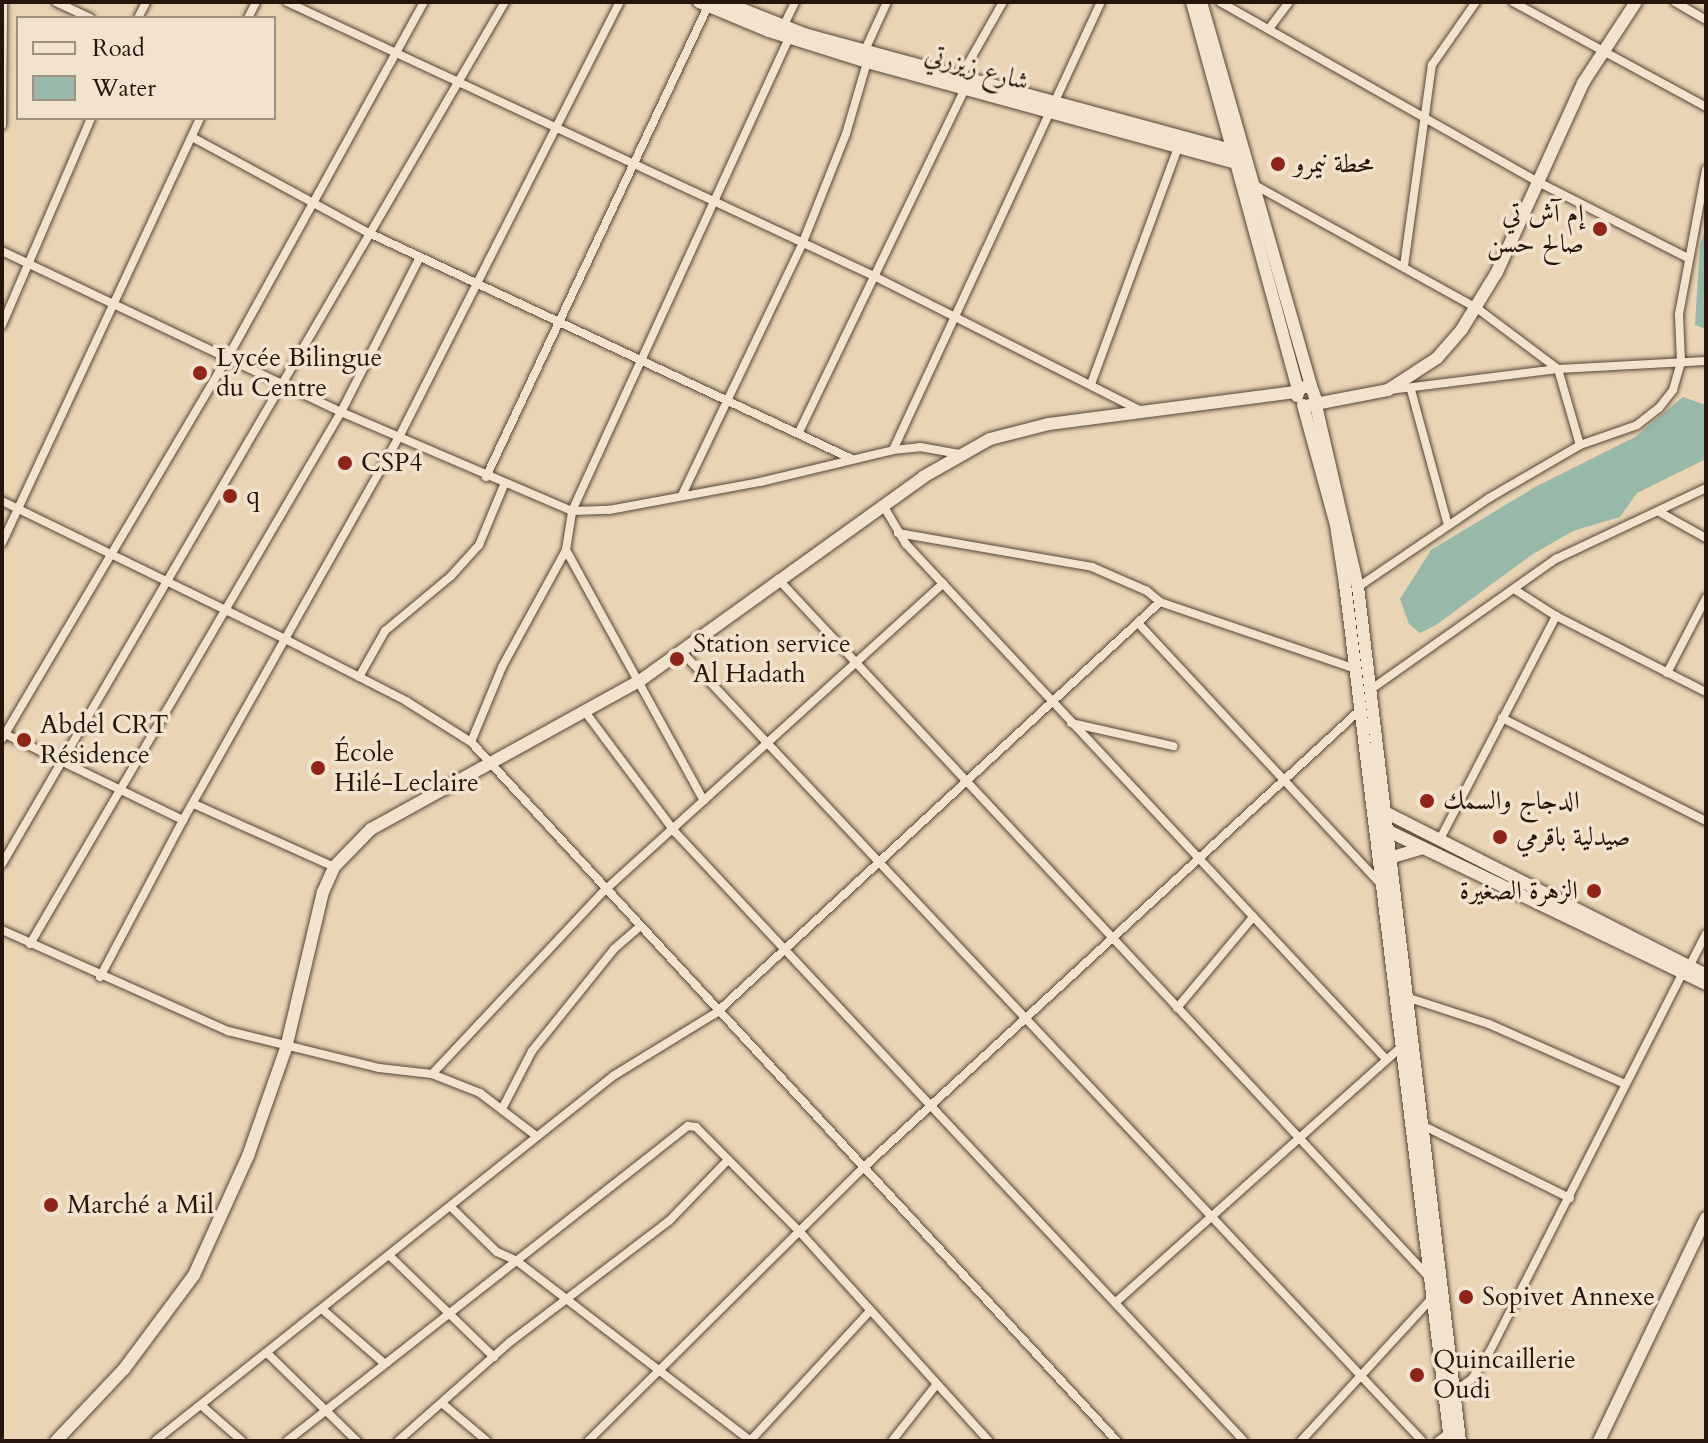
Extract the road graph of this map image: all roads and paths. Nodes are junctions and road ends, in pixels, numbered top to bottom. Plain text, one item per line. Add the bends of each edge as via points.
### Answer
1 (3, 2) edge
2 (56, 2) edge
3 (287, 2) edge
4 (424, 2) edge
5 (505, 2) edge
6 (620, 2) edge
7 (724, 2) edge
8 (795, 2) edge
9 (887, 2) edge
10 (1003, 2) edge
11 (1101, 2) edge
12 (1192, 2) edge
13 (1201, 2) edge
14 (1220, 2) edge
15 (1289, 2) edge
16 (1476, 2) edge
17 (1513, 2) edge
18 (1636, 2) edge
19 (1675, 2) edge
20 (703, 4) edge
21 (86, 16) edge
22 (1706, 20) edge
23 (1271, 26) junction
24 (786, 32) junction
25 (1601, 51) junction
26 (393, 54) junction
27 (866, 56) junction
28 (963, 82) junction
29 (458, 84) junction
30 (1704, 103) edge
31 (1052, 108) junction
32 (1427, 118) junction
33 (90, 120) edge
34 (199, 120) edge
35 (2, 125) edge
36 (557, 131) junction
37 (192, 137) junction
38 (1178, 147) junction
39 (1241, 165) junction
40 (632, 166) junction
41 (1706, 170) edge
42 (1540, 183) junction
43 (717, 202) junction
44 (313, 204) junction
45 (369, 233) junction
46 (803, 242) junction
47 (2, 251) edge
48 (420, 257) junction
49 (1688, 258) junction
50 (29, 264) junction
51 (1404, 266) junction
52 (874, 276) junction
53 (476, 282) junction
54 (114, 304) junction
55 (1478, 309) junction
56 (956, 317) junction
57 (559, 321) junction
58 (2, 325) edge
59 (228, 357) junction
60 (644, 358) junction
61 (1706, 361) edge
62 (1681, 362) junction
63 (1558, 369) junction
64 (283, 383) junction
65 (1091, 384) junction
66 (1388, 390) junction
67 (1411, 390) junction
68 (1307, 396) junction
69 (727, 397) junction
70 (341, 412) junction
71 (1142, 412) junction
72 (799, 432) junction
73 (399, 437) junction
74 (1580, 445) junction
75 (893, 450) junction
76 (959, 454) junction
77 (853, 459) junction
78 (486, 477) junction
79 (504, 485) junction
80 (1706, 488) edge
81 (682, 495) junction
82 (2, 501) edge
83 (884, 507) junction
84 (18, 509) junction
85 (572, 511) junction
86 (1661, 513) junction
87 (1448, 525) junction
88 (897, 533) junction
89 (1706, 538) edge
90 (2, 543) edge
91 (566, 550) junction
92 (111, 555) junction
93 (777, 579) junction
94 (168, 580) junction
95 (943, 583) junction
96 (1358, 587) junction
97 (1517, 591) junction
98 (1706, 598) edge
99 (1160, 602) junction
100 (226, 609) junction
101 (1556, 616) junction
102 (1139, 624) junction
103 (287, 640) junction
104 (681, 651) junction
105 (851, 663) junction
106 (1356, 669) junction
107 (1667, 673) junction
108 (359, 677) junction
109 (641, 680) junction
110 (1369, 691) junction
111 (1706, 692) edge
112 (1054, 705) junction
113 (1359, 711) junction
114 (586, 713) junction
115 (1502, 718) junction
116 (1070, 723) junction
117 (3, 735) edge
118 (768, 741) junction
119 (471, 742) junction
120 (1173, 746) dead end
121 (62, 762) junction
122 (489, 763) junction
123 (1282, 777) junction
124 (965, 784) junction
125 (121, 790) junction
126 (704, 801) junction
127 (194, 804) junction
128 (1379, 810) junction
129 (183, 820) junction
130 (1706, 821) edge
131 (1380, 828) junction
132 (675, 832) junction
133 (1439, 841) junction
134 (1423, 848) junction
135 (1197, 857) junction
136 (1389, 858) junction
137 (881, 863) junction
138 (2, 864) edge
139 (334, 867) junction
140 (1383, 887) junction
141 (606, 889) junction
142 (1253, 917) junction
143 (640, 926) junction
144 (2, 930) edge
145 (1706, 934) edge
146 (1111, 940) junction
147 (30, 944) junction
148 (789, 950) junction
149 (1686, 970) junction
150 (1706, 975) edge
151 (100, 977) junction
152 (1706, 984) edge
153 (1405, 996) junction
154 (1177, 1008) junction
155 (716, 1013) junction
156 (1025, 1020) junction
157 (1402, 1046) junction
158 (286, 1048) junction
159 (1385, 1058) junction
160 (432, 1074) junction
161 (1625, 1084) junction
162 (932, 1106) junction
163 (503, 1107) junction
164 (1421, 1124) junction
165 (535, 1135) junction
166 (1299, 1137) junction
167 (728, 1160) junction
168 (863, 1168) junction
169 (1570, 1198) junction
170 (451, 1207) junction
171 (1211, 1218) junction
172 (1705, 1222) edge
173 (799, 1231) junction
174 (390, 1256) junction
175 (517, 1261) junction
176 (1430, 1278) junction
177 (1432, 1298) junction
178 (1117, 1301) junction
179 (565, 1302) junction
180 (322, 1309) junction
181 (869, 1312) junction
182 (448, 1314) junction
183 (267, 1353) junction
184 (494, 1357) junction
185 (384, 1363) junction
186 (656, 1372) junction
187 (1360, 1379) junction
188 (936, 1385) junction
189 (1454, 1392) junction
190 (443, 1404) junction
191 (201, 1405) junction
192 (326, 1411) junction
193 (1446, 1438) edge
194 (56, 1441) edge
195 (155, 1441) edge
196 (242, 1441) edge
197 (287, 1441) edge
198 (357, 1441) edge
199 (398, 1441) edge
200 (487, 1441) edge
201 (588, 1441) edge
202 (750, 1441) edge
203 (892, 1441) edge
204 (989, 1441) edge
205 (1117, 1441) edge
206 (1244, 1441) edge
207 (1301, 1441) edge
208 (1422, 1441) edge
209 (1460, 1441) edge
210 (1599, 1441) edge

1 - 35 street
2 - 21 street
3 - 26 street
4 - 26 street
5 - 29 street
6 - 36 street
7 - 24 street, شارع زيزرتي
8 - 24 street
9 - 27 street
10 - 28 street
11 - 31 street
12 - 39 street
13 - 39 street
14 - 23 street
15 - 23 street
16 - 32 street via 1436,57
17 - 25 street
18 - 25 street
19 - 22 street
20 - 24 street, شارع زيزرتي
20 - 40 street
23 - 32 street
24 - 27 street, شارع زيزرتي
24 - 43 street
25 - 30 street
25 - 42 street
26 - 29 street
26 - 44 street
27 - 28 street, شارع زيزرتي
27 - 46 street via 846,134
28 - 31 street, شارع زيزرتي
28 - 52 street
29 - 36 street
29 - 45 street
31 - 38 street, شارع زيزرتي
31 - 39 street, شارع زيزرتي
31 - 56 street
32 - 42 street
32 - 51 street
33 - 50 street
34 - 37 street
36 - 40 street
36 - 53 street
37 - 44 street
37 - 54 street
38 - 39 street, شارع زيزرتي
38 - 65 street
39 - 51 street
39 - 68 street
40 - 43 street
40 - 57 street
41 - 49 street
42 - 49 street
42 - 55 street
43 - 46 street
43 - 60 street
44 - 45 street
44 - 59 street
45 - 48 street
45 - 64 street
46 - 52 street
46 - 69 street
47 - 50 street
48 - 53 street
48 - 70 street
49 - 62 street via 1679,314
50 - 54 street
50 - 58 street
51 - 55 street
52 - 56 street
52 - 72 street
53 - 57 street
53 - 73 street
54 - 59 street
54 - 84 street
55 - 63 street
55 - 66 street via 1437,358
56 - 65 street
56 - 75 street
57 - 60 street
57 - 78 street
59 - 64 street
59 - 92 street
60 - 69 street
60 - 85 street
61 - 62 street
62 - 63 street
62 - 74 street via 1673,390 1659,408 1637,425
63 - 67 street
63 - 74 street
64 - 70 street
64 - 94 street
65 - 71 street
66 - 67 street
66 - 68 street
67 - 87 street
68 - 71 street
68 - 96 street
68 - 106 street via 1336,525
69 - 72 street
69 - 81 street
70 - 73 street
70 - 100 street
71 - 76 street via 1016,431
72 - 77 street
73 - 78 street
73 - 103 street
74 - 87 street
75 - 76 street via 920,447
75 - 77 street
76 - 83 street
77 - 81 street
78 - 79 street
79 - 85 street
79 - 108 street via 473,553 385,631
80 - 86 street
81 - 85 street via 609,510
82 - 84 street
83 - 88 street via 897,522
83 - 93 street
84 - 90 street
84 - 92 street
85 - 91 street
86 - 89 street
86 - 97 street via 1596,537 1556,559
87 - 96 street
88 - 95 street
88 - 99 street via 1092,567
91 - 109 street
91 - 119 street via 502,667
92 - 94 street
92 - 117 street
93 - 104 street
93 - 105 street
94 - 100 street
94 - 121 street
95 - 105 street
95 - 112 street
96 - 110 street
97 - 101 street
97 - 110 street
98 - 107 street
99 - 102 street
99 - 106 street
100 - 103 street
100 - 125 street
101 - 107 street
101 - 115 street
102 - 112 street
102 - 123 street
103 - 108 street
103 - 127 street
104 - 109 street
104 - 118 street
105 - 118 street
105 - 124 street
106 - 113 street
107 - 111 street
108 - 119 street
109 - 114 street
109 - 126 street
110 - 128 street
112 - 116 street
112 - 124 street
113 - 123 street
113 - 128 street
114 - 122 street
114 - 132 street
115 - 130 street
115 - 133 street
116 - 120 street
116 - 135 street
117 - 121 street
118 - 126 street
118 - 137 street
119 - 122 street
121 - 125 street
121 - 138 street
122 - 139 street via 390,814
122 - 141 street
123 - 135 street
123 - 140 street
124 - 137 street
124 - 146 street
125 - 129 street
125 - 147 street
126 - 132 street
127 - 129 street
127 - 139 street
128 - 131 street
128 - 133 street
129 - 151 street
131 - 134 street
131 - 136 street
131 - 140 street
132 - 141 street
132 - 148 street
133 - 149 street
134 - 136 street
134 - 149 street
135 - 142 street
135 - 146 street
136 - 153 street
137 - 148 street
137 - 156 street
139 - 158 street via 323,892
140 - 157 street
141 - 143 street
141 - 160 street
142 - 154 street
142 - 159 street
143 - 155 street
143 - 163 street via 614,949 532,1051
144 - 147 street
145 - 149 street
146 - 154 street
146 - 156 street
147 - 151 street
148 - 155 street
148 - 162 street
149 - 150 street
149 - 152 street
149 - 161 street
151 - 158 street via 228,1031
153 - 161 street via 1526,1039
153 - 164 street
154 - 166 street
155 - 165 street via 613,1076
155 - 168 street
156 - 162 street
156 - 171 street
157 - 159 street
157 - 176 street
158 - 160 street
158 - 194 street via 248,1156 194,1275 124,1369
159 - 166 street
160 - 163 street
161 - 169 street
162 - 168 street
162 - 178 street
163 - 165 street
164 - 169 street
164 - 189 street
165 - 170 street
166 - 171 street
166 - 176 street
167 - 173 street
167 - 175 street via 696,1127 681,1128
167 - 179 street via 669,1221
168 - 173 street
168 - 205 street
169 - 189 street via 1489,1353 1472,1379
170 - 174 street
170 - 175 street via 472,1231
171 - 178 street
171 - 187 street
172 - 210 street
173 - 181 street
173 - 186 street
174 - 180 street
174 - 182 street
175 - 179 street
175 - 182 street
176 - 177 street
177 - 187 street
177 - 193 street
178 - 206 street
179 - 184 street
179 - 186 street
180 - 183 street
180 - 185 street
181 - 188 street
181 - 202 street
182 - 184 street
182 - 185 street
183 - 191 street
183 - 192 street
184 - 190 street
185 - 192 street
186 - 201 street
186 - 202 street
187 - 207 street
187 - 208 street
188 - 203 street
188 - 204 street
189 - 209 street
190 - 199 street
190 - 200 street
191 - 195 street
191 - 196 street
192 - 197 street
192 - 198 street

